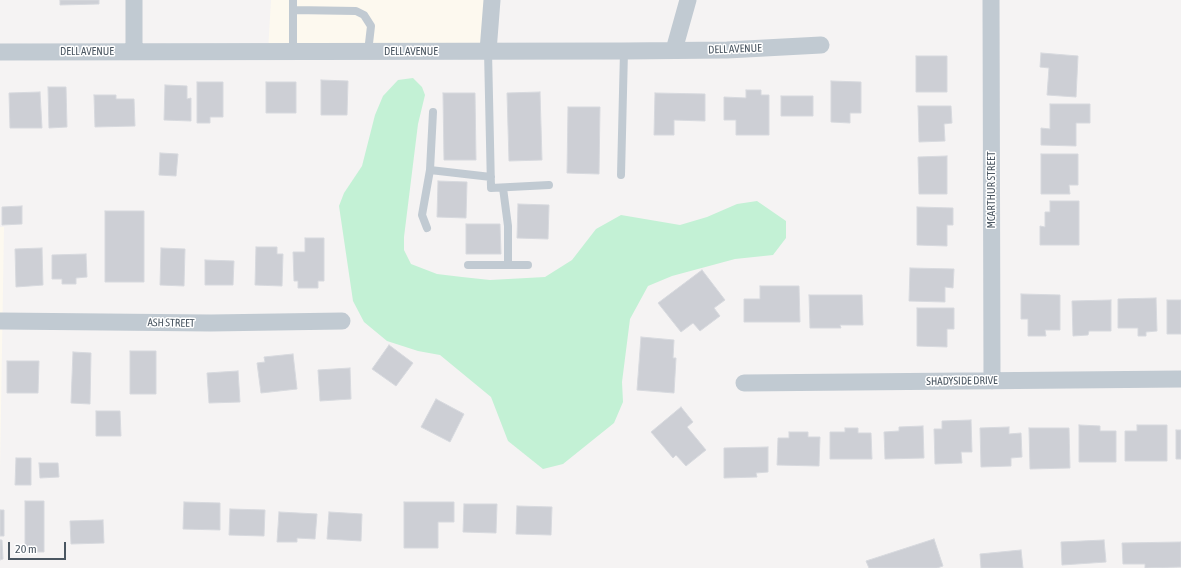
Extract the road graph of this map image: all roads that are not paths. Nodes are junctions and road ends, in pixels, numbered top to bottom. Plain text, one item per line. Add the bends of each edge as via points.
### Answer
1 (134, 0) edge
2 (293, 0) edge
3 (492, 0) edge
4 (688, 0) edge
5 (991, 0) edge
6 (293, 10) junction
7 (821, 45) dead end
8 (674, 50) junction
9 (488, 51) junction
10 (0, 52) edge
11 (134, 52) junction
12 (293, 52) junction
13 (368, 52) junction
14 (624, 52) junction
15 (433, 112) dead end
16 (430, 170) junction
17 (620, 175) dead end
18 (491, 177) junction
19 (549, 185) dead end
20 (503, 188) junction
21 (427, 228) dead end
22 (508, 264) junction
23 (468, 265) dead end
24 (528, 265) dead end
25 (0, 321) edge
26 (342, 321) dead end
27 (1181, 379) edge
28 (992, 381) junction
29 (744, 383) dead end

1 - 11 street
2 - 6 lane
3 - 9 street
4 - 8 street
5 - 28 street, MCARTHUR STREET
6 - 12 lane
6 - 13 lane via 356,11 364,15 371,26
7 - 8 street, DELL AVENUE
8 - 14 street, DELL AVENUE
9 - 13 street, DELL AVENUE
9 - 14 street, DELL AVENUE
9 - 18 lane
10 - 11 street, DELL AVENUE
11 - 12 street, DELL AVENUE
12 - 13 street, DELL AVENUE
14 - 17 lane
15 - 16 lane
16 - 18 lane
16 - 21 lane via 422,215
18 - 20 lane via 491,188
19 - 20 lane
20 - 22 lane via 508,226
22 - 23 lane
22 - 24 lane
25 - 26 street, ASH STREET
27 - 28 street, SHADYSIDE DRIVE
28 - 29 street, SHADYSIDE DRIVE

